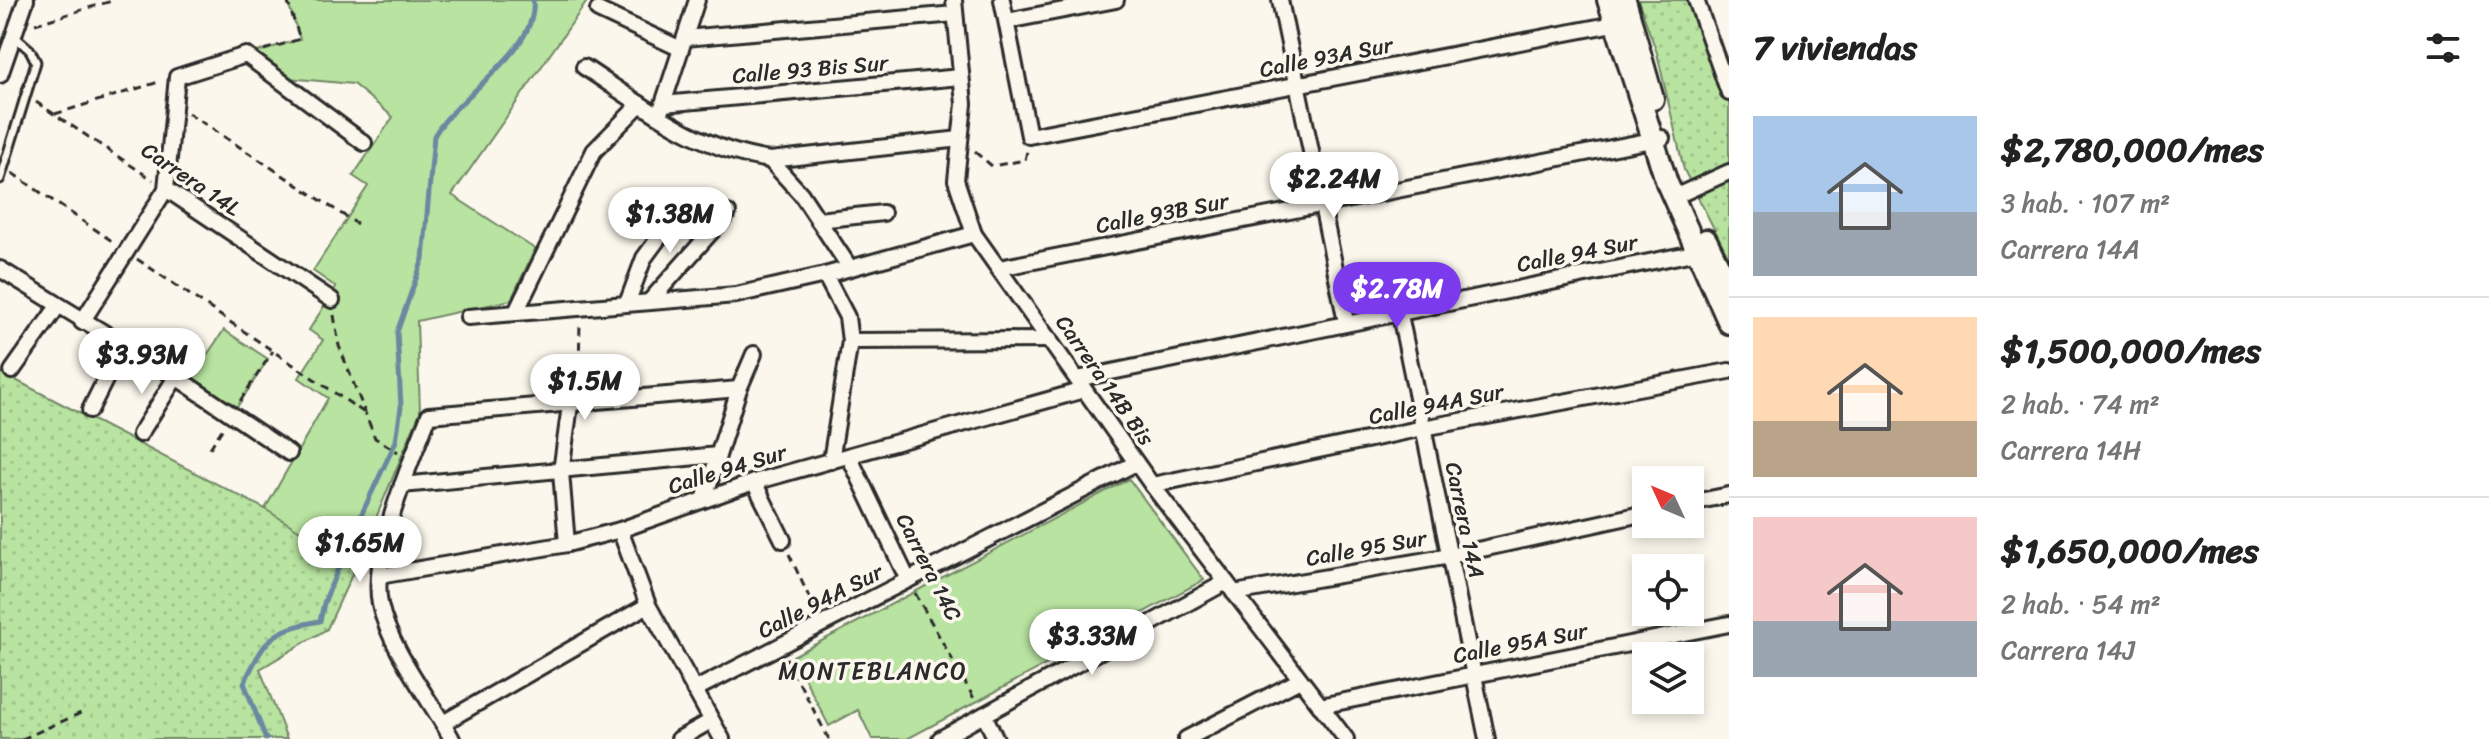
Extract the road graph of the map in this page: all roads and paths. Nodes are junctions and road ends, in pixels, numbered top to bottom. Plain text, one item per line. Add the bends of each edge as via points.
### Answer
1 (26, 0) edge
2 (115, 0) edge
3 (287, 0) edge
4 (697, 0) edge
5 (1002, 0) edge
6 (1116, 0) edge
7 (1280, 0) edge
8 (1608, 0) edge
9 (1625, 0) edge
10 (1696, 0) edge
11 (955, 7) edge
12 (598, 10) dead end
13 (1007, 21) junction
14 (1624, 22) junction
15 (15, 33) junction
16 (683, 43) junction
17 (246, 55) junction
18 (584, 67) dead end
19 (1, 72) edge
20 (1725, 73) edge
21 (177, 77) junction
22 (961, 77) junction
23 (1297, 85) junction
24 (1729, 93) edge
25 (26, 95) junction
26 (640, 104) junction
27 (175, 105) junction
28 (660, 110) junction
29 (54, 114) junction
30 (1029, 136) junction
31 (960, 139) junction
32 (1657, 139) junction
33 (364, 143) dead end
34 (770, 160) junction
35 (3, 168) junction
36 (1729, 172) edge
37 (0, 179) edge
38 (166, 189) junction
39 (1678, 196) junction
40 (689, 197) dead end
41 (1322, 203) junction
42 (728, 213) dead end
43 (883, 213) dead end
44 (818, 220) junction
45 (357, 224) dead end
46 (974, 234) junction
47 (1704, 250) junction
48 (126, 251) junction
49 (850, 268) junction
50 (999, 268) junction
51 (0, 269) edge
52 (825, 275) junction
53 (1729, 287) edge
54 (332, 300) joint
55 (628, 301) junction
56 (650, 301) junction
57 (58, 306) junction
58 (580, 309) junction
59 (1399, 310) junction
60 (516, 312) junction
61 (468, 317) dead end
62 (82, 322) junction
63 (1346, 322) junction
64 (1729, 323) edge
65 (1050, 340) junction
66 (850, 341) junction
67 (123, 344) junction
68 (273, 351) junction
69 (754, 354) dead end
70 (12, 371) dead end
71 (1729, 371) edge
72 (176, 377) junction
73 (1080, 384) junction
74 (739, 389) junction
75 (570, 405) junction
76 (90, 410) dead end
77 (232, 414) junction
78 (366, 414) junction
79 (1423, 428) junction
80 (140, 434) dead end
81 (210, 448) dead end
82 (397, 451) dead end
83 (289, 453) dead end
84 (718, 455) junction
85 (849, 456) junction
86 (831, 461) junction
87 (1136, 463) junction
88 (561, 472) junction
89 (754, 482) junction
90 (402, 485) junction
91 (1152, 485) junction
92 (1729, 495) edge
93 (705, 497) junction
94 (1704, 500) edge
95 (1632, 516) edge
96 (620, 530) junction
97 (783, 540) joint
98 (567, 544) junction
99 (1450, 556) junction
100 (379, 576) junction
101 (908, 580) junction
102 (1230, 588) junction
103 (648, 605) junction
104 (822, 624) junction
105 (1729, 624) edge
106 (780, 646) junction
107 (1473, 674) junction
108 (1300, 680) junction
109 (694, 690) junction
110 (1320, 706) junction
111 (81, 713) dead end
112 (984, 715) junction
113 (711, 721) junction
114 (446, 734) edge
115 (1341, 736) edge
116 (22, 739) edge
117 (679, 739) edge
118 (722, 739) edge
119 (829, 739) edge
120 (940, 739) edge
121 (996, 739) edge
122 (1186, 739) edge
123 (1487, 739) edge

1 - 15 street
2 - 15 path
3 - 17 path via 300,39
4 - 16 street
5 - 13 street
6 - 13 street
7 - 23 street
8 - 14 main road
9 - 14 main road
10 - 20 street
11 - 16 street
11 - 22 street, Carrera 14B Bis
12 - 16 street
13 - 30 street
14 - 23 street, Calle 93A Sur
14 - 32 main road
15 - 19 street
15 - 25 lane via 35,56
16 - 28 street
17 - 21 street
17 - 33 street
18 - 26 street
20 - 24 street
21 - 27 street
21 - 29 path
22 - 28 street, Calle 93 Bis Sur
22 - 31 street, Carrera 14B Bis
23 - 30 street, Calle 93A Sur
23 - 41 street
25 - 29 path, Carrera 14L
25 - 35 lane
26 - 28 street
26 - 60 street via 594,151
27 - 38 street
27 - 45 path
28 - 34 street via 711,146
29 - 38 path, Carrera 14L
30 - 31 path via 1025,160 992,166
31 - 34 street
31 - 46 street, Carrera 14B Bis via 956,180
32 - 39 main road
32 - 41 street, Calle 93B Sur
34 - 44 street
35 - 37 lane
35 - 48 path
36 - 39 street
38 - 48 street
38 - 54 street, Carrera 14L
39 - 47 main road
40 - 55 street via 644,258
41 - 50 street, Calle 93B Sur
41 - 63 street
42 - 56 street
43 - 44 street
44 - 49 street
46 - 49 street
46 - 50 street, Carrera 14B Bis
47 - 53 main road
47 - 59 street, Calle 94 Sur
47 - 64 main road
48 - 62 street
48 - 68 path
49 - 52 street
50 - 65 street, Carrera 14B Bis
51 - 57 street
52 - 56 street via 736,295
52 - 66 street via 847,317
54 - 78 path via 339,346
55 - 56 street
55 - 58 street
57 - 62 street
57 - 70 street
58 - 60 street
58 - 75 path via 579,372
59 - 63 street, Calle 94 Sur
59 - 79 street, Carrera 14A
60 - 61 street
62 - 67 street
63 - 73 street, Calle 94 Sur
65 - 66 street
65 - 73 street, Carrera 14B Bis
66 - 86 street
67 - 72 street
67 - 76 street
68 - 77 path
68 - 78 path
69 - 74 street
71 - 79 street, Calle 94A Sur
72 - 77 street
72 - 80 street
73 - 85 street, Calle 94 Sur
73 - 87 street, Carrera 14B Bis
74 - 75 street
74 - 84 street
75 - 88 street
75 - 90 street via 429,415
77 - 81 path
77 - 83 street
78 - 82 path via 379,440
79 - 91 street, Calle 94A Sur
79 - 99 street, Carrera 14A
84 - 88 street
84 - 93 street
85 - 86 street, Calle 94 Sur
85 - 101 street, Carrera 14C
86 - 89 street, Calle 94 Sur
87 - 91 street, Carrera 14B Bis
87 - 101 street, Calle 94A Sur
88 - 90 street
88 - 98 street
89 - 93 street, Calle 94 Sur
89 - 97 street
90 - 100 street
91 - 102 street, Carrera 14B Bis
92 - 94 street
93 - 96 street, Calle 94 Sur
95 - 99 street, Calle 95 Sur
96 - 98 street, Calle 94 Sur
96 - 103 street
97 - 104 path
98 - 100 street, Calle 94 Sur
99 - 102 street, Calle 95 Sur
99 - 107 street, Carrera 14A
100 - 114 street via 387,628
101 - 104 street, Calle 94A Sur
101 - 112 path, Carrera 14C
102 - 108 street, Carrera 14B Bis
102 - 112 street, Calle 95 Sur
103 - 109 street
103 - 114 street
104 - 106 street, Calle 94A Sur
105 - 107 street, Calle 95A Sur
106 - 109 street, Calle 94A Sur
106 - 119 path
107 - 110 street, Calle 95A Sur
107 - 123 street, Carrera 14A
108 - 110 street, Carrera 14B Bis
108 - 122 street
109 - 113 street
110 - 115 street, Carrera 14B Bis
111 - 116 path
112 - 120 street, Calle 95 Sur
112 - 121 street
113 - 117 street
113 - 118 street

